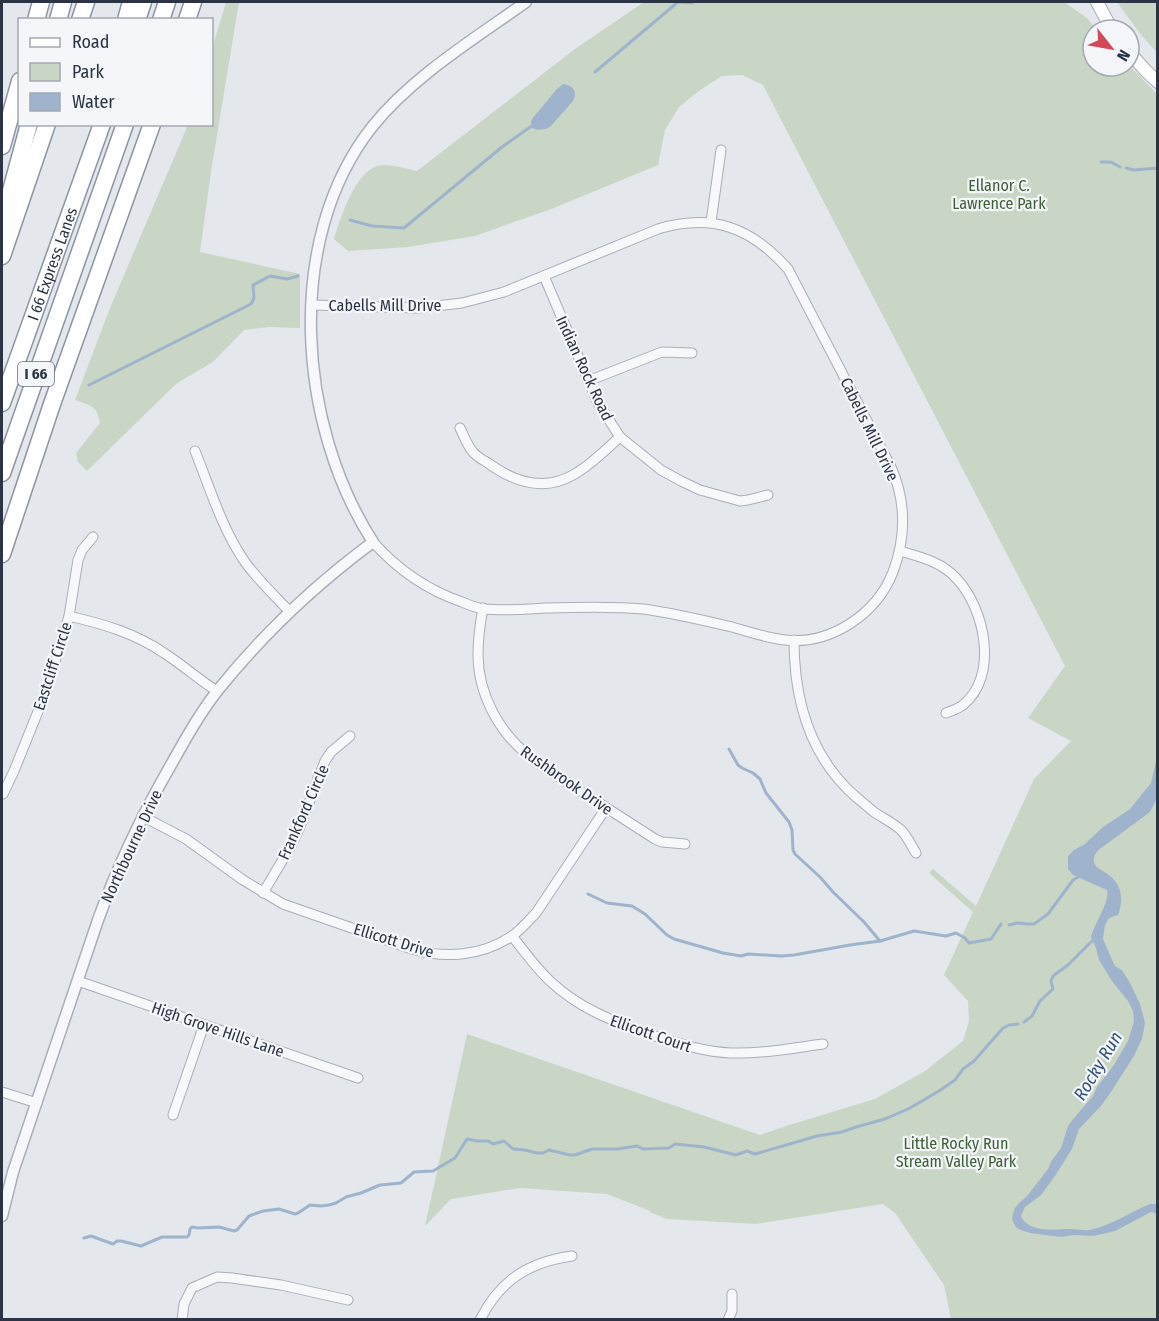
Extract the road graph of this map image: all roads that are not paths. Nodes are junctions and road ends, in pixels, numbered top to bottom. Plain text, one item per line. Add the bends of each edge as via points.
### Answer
1 (41, 2) edge
2 (63, 2) edge
3 (86, 2) edge
4 (131, 2) edge
5 (143, 2) edge
6 (153, 2) edge
7 (166, 2) edge
8 (193, 2) edge
9 (525, 2) edge
10 (1097, 2) edge
11 (37, 18) edge
12 (59, 18) edge
13 (81, 18) edge
14 (127, 18) edge
15 (138, 18) edge
16 (148, 18) edge
17 (162, 18) edge
18 (188, 18) edge
19 (1106, 18) edge
20 (1141, 65) edge
21 (1158, 82) edge
22 (18, 88) edge
23 (27, 126) edge
24 (45, 126) edge
25 (98, 126) edge
26 (111, 126) edge
27 (124, 126) edge
28 (151, 126) edge
29 (2, 146) edge
30 (721, 150) dead end
31 (711, 222) junction
32 (2, 224) edge
33 (2, 256) edge
34 (71, 276) junction
35 (544, 276) junction
36 (312, 305) junction
37 (692, 353) dead end
38 (588, 381) junction
39 (2, 403) edge
40 (460, 428) dead end
41 (620, 437) junction
42 (195, 451) dead end
43 (2, 473) edge
44 (768, 495) dead end
45 (93, 537) dead end
46 (373, 542) junction
47 (900, 551) junction
48 (2, 554) edge
49 (483, 609) junction
50 (289, 611) junction
51 (69, 616) junction
52 (794, 640) junction
53 (218, 691) junction
54 (946, 713) dead end
55 (350, 736) dead end
56 (3, 794) edge
57 (606, 808) junction
58 (142, 816) junction
59 (685, 844) dead end
60 (916, 853) dead end
61 (263, 892) junction
62 (512, 936) junction
63 (78, 981) junction
64 (204, 1024) junction
65 (823, 1044) dead end
66 (358, 1078) dead end
67 (2, 1092) edge
68 (37, 1103) junction
69 (173, 1115) dead end
70 (2, 1216) edge
71 (572, 1256) dead end
72 (732, 1294) dead end
73 (348, 1300) dead end
74 (182, 1320) edge
75 (480, 1320) edge
76 (728, 1320) edge

1 - 11 highway
2 - 12 highway
3 - 13 highway
4 - 14 highway
5 - 15 highway
6 - 16 highway
7 - 17 highway
8 - 18 highway
9 - 36 street, Cabells Mill Drive via 409,88 361,142 343,171 323,221
10 - 19 main road
20 - 21 main road
22 - 29 highway
23 - 32 highway
24 - 33 highway
25 - 39 highway, I 66 Express Lanes
26 - 34 highway via 91,187
27 - 34 highway, I 66
28 - 48 highway
30 - 31 street
31 - 35 street, Cabells Mill Drive via 658,228
31 - 47 street, Cabells Mill Drive via 753,238 788,269 891,466 902,505
34 - 43 highway, I 66
35 - 36 street, Cabells Mill Drive via 504,292 441,306
35 - 38 street, Indian Rock Road
36 - 46 street, Cabells Mill Drive via 313,361 324,426 353,509
37 - 38 street via 662,352
38 - 41 street, Indian Rock Road
40 - 41 street via 478,457 506,476 537,483 573,475
41 - 44 street, Indian Rock Road via 661,470 700,490 740,501
42 - 50 street via 238,551
45 - 51 street, Eastcliff Circle via 78,560
46 - 49 street, Cabells Mill Drive via 416,581 451,599
46 - 50 street, Northbourne Drive
47 - 52 street, Cabells Mill Drive via 891,578 860,617 825,635
47 - 54 street via 928,559 947,570 967,590 980,616 984,655 981,675 963,705
49 - 52 street, Cabells Mill Drive via 636,609
49 - 57 street, Rushbrook Drive via 478,638 479,669 497,720 533,759
50 - 53 street, Northbourne Drive
51 - 53 street via 139,638
51 - 56 street, Eastcliff Circle via 45,694
52 - 60 street via 799,699 819,752 854,795 903,831
53 - 58 street, Northbourne Drive
55 - 61 street, Frankford Circle via 325,761 291,846
57 - 59 street, Rushbrook Drive via 662,842
57 - 62 street, Ellicott Drive via 536,913
58 - 61 street, Ellicott Drive via 186,839
58 - 63 street, Northbourne Drive via 113,879
61 - 62 street, Ellicott Drive via 284,904 432,954 467,953
62 - 65 street, Ellicott Court via 543,974 570,998 598,1015 685,1046 751,1053
63 - 64 street, High Grove Hills Lane
63 - 68 street, Northbourne Drive
64 - 66 street, High Grove Hills Lane
64 - 69 street
67 - 68 street
68 - 70 street, Northbourne Drive via 10,1180
71 - 75 street via 553,1259 518,1274 490,1302
72 - 76 street
73 - 74 street via 280,1285 217,1277 192,1288

